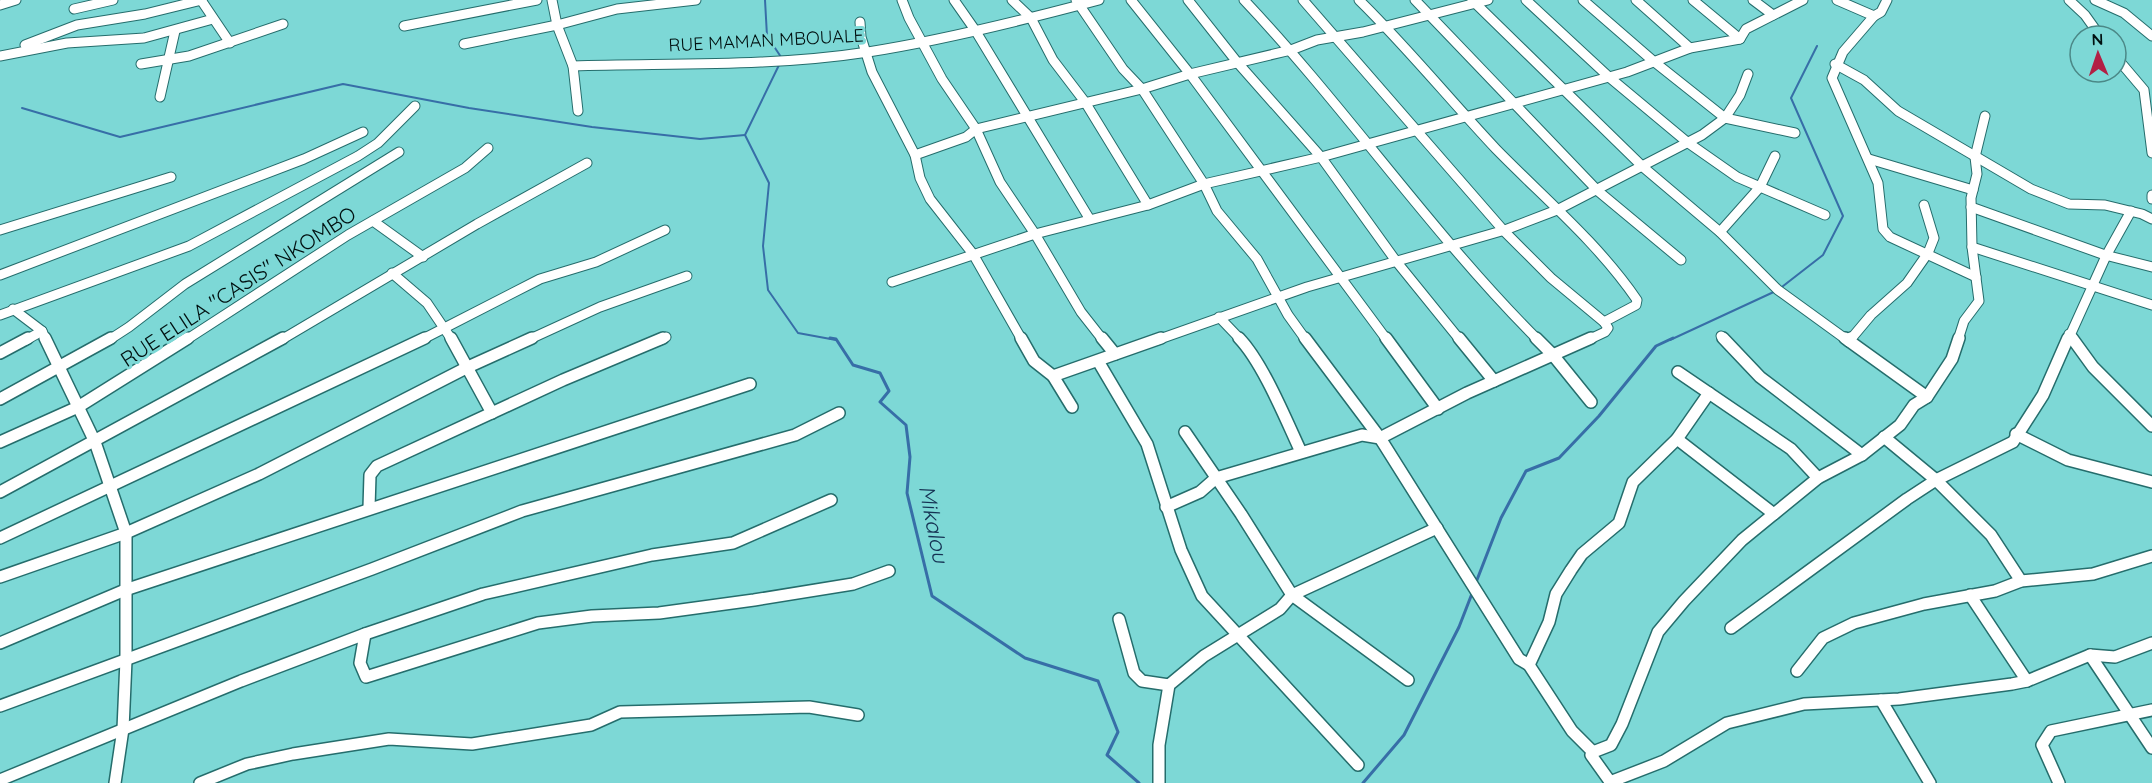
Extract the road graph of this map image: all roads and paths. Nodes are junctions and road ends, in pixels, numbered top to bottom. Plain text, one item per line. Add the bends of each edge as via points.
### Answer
1 (16, 0) edge
2 (73, 0) edge
3 (113, 0) edge
4 (201, 0) edge
5 (537, 0) edge
6 (552, 0) edge
7 (696, 0) edge
8 (902, 0) edge
9 (954, 0) edge
10 (1012, 0) edge
11 (1099, 0) edge
12 (1131, 0) edge
13 (1188, 0) edge
14 (1244, 0) edge
15 (1303, 0) edge
16 (1359, 0) edge
17 (1415, 0) edge
18 (1488, 0) edge
19 (1526, 0) edge
20 (1583, 0) edge
21 (1636, 0) edge
22 (1692, 0) edge
23 (1753, 0) edge
24 (1803, 0) edge
25 (1837, 0) edge
26 (1887, 0) edge
27 (2069, 0) edge
28 (2095, 0) edge
29 (1077, 2) edge
30 (1474, 2) edge
31 (0, 5) edge
32 (74, 9) junction
33 (1430, 15) junction
34 (1773, 15) junction
35 (1874, 16) junction
36 (1031, 18) junction
37 (213, 19) junction
38 (860, 22) dead end
39 (283, 24) dead end
40 (2091, 24) edge
41 (77, 25) junction
42 (404, 26) dead end
43 (557, 26) junction
44 (1387, 27) junction
45 (975, 30) junction
46 (175, 31) junction
47 (1337, 36) junction
48 (2152, 36) edge
49 (1740, 39) junction
50 (923, 41) junction
51 (230, 43) junction
52 (464, 44) dead end
53 (1690, 48) junction
54 (1291, 50) junction
55 (868, 52) junction
56 (0, 56) edge
57 (170, 59) junction
58 (1652, 60) junction
59 (1237, 62) junction
60 (141, 64) dead end
61 (1835, 64) junction
62 (573, 66) junction
63 (2128, 69) edge
64 (1190, 74) junction
65 (1748, 74) dead end
66 (1609, 77) junction
67 (1142, 89) junction
68 (1562, 90) junction
69 (2148, 90) edge
70 (160, 97) dead end
71 (1085, 102) junction
72 (1513, 103) junction
73 (415, 106) dead end
74 (578, 111) dead end
75 (1465, 116) junction
76 (1985, 116) dead end
77 (1029, 117) junction
78 (1725, 118) junction
79 (976, 129) junction
80 (1416, 129) junction
81 (363, 132) dead end
82 (1795, 133) dead end
83 (2150, 136) edge
84 (1687, 142) junction
85 (1368, 144) junction
86 (488, 148) dead end
87 (399, 152) dead end
88 (2152, 153) edge
89 (915, 155) junction
90 (1774, 156) dead end
91 (1321, 157) junction
92 (1975, 157) junction
93 (1869, 159) junction
94 (587, 163) dead end
95 (1643, 166) junction
96 (1262, 172) junction
97 (171, 177) dead end
98 (1204, 184) junction
99 (1760, 187) junction
100 (1973, 189) junction
101 (1598, 191) junction
102 (1148, 205) junction
103 (1924, 205) dead end
104 (1971, 207) junction
105 (1557, 210) junction
106 (2131, 211) junction
107 (1825, 215) dead end
108 (1089, 218) junction
109 (2152, 219) edge
110 (373, 221) junction
111 (0, 230) edge
112 (665, 230) dead end
113 (1505, 230) junction
114 (1720, 232) junction
115 (1035, 234) junction
116 (1450, 244) junction
117 (1972, 247) junction
118 (1928, 252) junction
119 (973, 254) junction
120 (2105, 255) junction
121 (423, 257) junction
122 (1681, 260) dead end
123 (1396, 261) junction
124 (2152, 267) edge
125 (392, 273) junction
126 (0, 275) edge
127 (687, 276) dead end
128 (1340, 277) junction
129 (1976, 277) junction
130 (892, 282) dead end
131 (2091, 285) junction
132 (1277, 297) junction
133 (2152, 305) edge
134 (14, 309) junction
135 (0, 315) edge
136 (1219, 318) junction
137 (1604, 322) junction
138 (446, 328) junction
139 (42, 331) junction
140 (2069, 334) junction
141 (1721, 336) dead end
142 (666, 337) dead end
143 (1849, 340) junction
144 (0, 353) edge
145 (1115, 354) junction
146 (1553, 355) junction
147 (1098, 361) junction
148 (468, 366) junction
149 (58, 368) junction
150 (1678, 372) dead end
151 (1053, 376) junction
152 (1494, 381) junction
153 (750, 384) dead end
154 (1709, 393) junction
155 (1927, 397) junction
156 (0, 399) edge
157 (1591, 402) dead end
158 (78, 407) junction
159 (1072, 407) dead end
160 (1438, 409) junction
161 (492, 413) junction
162 (839, 413) dead end
163 (2152, 426) edge
164 (1185, 432) dead end
165 (2016, 434) junction
166 (1884, 437) junction
167 (1380, 438) junction
168 (1677, 439) junction
169 (0, 442) edge
170 (95, 442) junction
171 (1301, 453) junction
172 (1862, 455) junction
173 (1216, 478) junction
174 (1818, 478) junction
175 (1936, 480) junction
176 (2152, 482) edge
177 (110, 485) junction
178 (0, 492) edge
179 (831, 500) dead end
180 (1166, 507) junction
181 (369, 508) junction
182 (1774, 514) junction
183 (1437, 528) junction
184 (126, 533) junction
185 (0, 538) edge
186 (2152, 556) edge
187 (889, 571) dead end
188 (0, 577) edge
189 (2021, 581) junction
190 (125, 590) junction
191 (1292, 595) junction
192 (1970, 595) junction
193 (1119, 619) dead end
194 (1731, 628) dead end
195 (364, 634) junction
196 (1239, 635) junction
197 (0, 643) edge
198 (2152, 643) edge
199 (2090, 655) junction
200 (126, 660) junction
201 (1529, 665) junction
202 (1797, 671) dead end
203 (1408, 680) dead end
204 (2027, 681) junction
205 (1169, 685) junction
206 (1881, 700) junction
207 (0, 706) edge
208 (2152, 710) edge
209 (2130, 713) junction
210 (858, 715) dead end
211 (123, 729) junction
212 (2152, 748) edge
213 (1593, 752) junction
214 (1358, 765) dead end
215 (0, 780) edge
216 (1611, 782) edge
217 (115, 783) edge
218 (200, 783) edge
219 (1159, 783) edge
220 (1930, 783) edge
221 (2059, 783) edge

1 - 31 street
2 - 32 street
3 - 32 street
4 - 37 street
4 - 41 street
5 - 42 street
6 - 43 street
7 - 43 street via 638,6
8 - 50 street
9 - 45 street
10 - 36 street
11 - 29 street, RUE MAMAN MBOUALE
12 - 64 street
13 - 59 street
14 - 54 street
15 - 47 street
16 - 44 street
17 - 33 street
18 - 30 street
19 - 66 street
20 - 58 street
21 - 53 street
22 - 49 street
23 - 34 street
24 - 34 street
25 - 35 street
26 - 35 street
27 - 40 street
28 - 48 street via 2124,13
29 - 36 street, RUE MAMAN MBOUALE
29 - 67 street via 1123,69
30 - 33 street
30 - 68 street
32 - 41 street
33 - 44 street
33 - 72 street
34 - 49 street via 1746,29
35 - 61 street via 1844,48
36 - 45 street, RUE MAMAN MBOUALE
36 - 71 street via 1053,60
37 - 46 street
37 - 51 street
38 - 55 street
39 - 51 street
41 - 56 street
43 - 52 street
43 - 62 street
44 - 47 street
44 - 75 street
45 - 50 street, RUE MAMAN MBOUALE
45 - 77 street
46 - 56 street via 135,39 67,43
46 - 57 street
47 - 54 street
47 - 80 street
49 - 53 street
50 - 55 street, RUE MAMAN MBOUALE
50 - 79 street via 942,79
51 - 57 street
53 - 58 street
54 - 59 street
54 - 85 street
55 - 62 street, RUE MAMAN MBOUALE via 782,60
55 - 89 street via 872,72
57 - 60 street
57 - 70 street
58 - 66 street
58 - 78 street
59 - 64 street
59 - 91 street
61 - 92 street via 1864,80 1899,111
61 - 93 street via 1832,78
62 - 74 street
63 - 69 street
64 - 67 street
64 - 96 street
65 - 78 street
66 - 68 street
66 - 84 street
67 - 71 street
67 - 98 street
68 - 72 street
68 - 95 street
69 - 83 street
71 - 77 street
71 - 102 street
72 - 75 street
72 - 101 street
73 - 134 street via 378,143 358,156 189,246
75 - 80 street
75 - 105 street
76 - 92 street
77 - 79 street
77 - 108 street
78 - 82 street
78 - 84 street
79 - 89 street via 966,137
79 - 115 street via 1000,182
80 - 85 street
80 - 113 street
81 - 126 street via 304,159
83 - 88 street
84 - 95 street
84 - 99 street via 1731,173
85 - 91 street
85 - 116 street
86 - 110 street, RUE ELILA "CASIS" NKOMBO via 465,168
87 - 149 street via 185,284 129,327
89 - 119 street via 930,199
90 - 99 street
91 - 96 street
91 - 123 street
92 - 100 street via 1977,174
92 - 106 street via 2031,189 2069,204
93 - 100 street
93 - 118 street via 1878,183 1883,230 1890,237
94 - 121 street via 511,203
95 - 101 street
95 - 114 street
96 - 98 street
96 - 128 street
97 - 111 street
98 - 102 street
98 - 132 street via 1217,211 1257,259
99 - 107 street
99 - 114 street
100 - 104 street
101 - 105 street
101 - 122 street
102 - 108 street
103 - 118 street via 1934,238
104 - 117 street
104 - 120 street
105 - 113 street
105 - 137 street via 1604,255 1637,300 1636,305
106 - 109 street
106 - 120 street
108 - 115 street
110 - 121 street
110 - 158 street, RUE ELILA "CASIS" NKOMBO
112 - 138 street via 596,262 540,279
113 - 116 street
113 - 137 street via 1537,264
114 - 143 street via 1778,290
115 - 119 street
115 - 145 street via 1081,312
116 - 123 street
116 - 146 street via 1495,297
117 - 129 street
117 - 131 street
118 - 129 street
118 - 143 street via 1907,283
119 - 130 street
119 - 151 street via 1034,361
120 - 124 street
120 - 131 street
121 - 125 street
123 - 128 street
123 - 152 street
125 - 138 street via 427,303
125 - 170 street
127 - 148 street via 600,307
128 - 132 street
128 - 160 street
129 - 155 street via 1980,301 1968,313 1952,358
131 - 133 street
131 - 140 street
132 - 136 street
132 - 167 street
134 - 135 street
134 - 139 street
136 - 145 street
136 - 171 street via 1246,345
137 - 146 street via 1608,328 1605,332
138 - 148 street
138 - 177 street
139 - 144 street
139 - 149 street
140 - 163 street via 2093,367
140 - 165 street via 2041,399
141 - 172 street via 1760,377
142 - 161 street
143 - 155 street
145 - 147 street
146 - 152 street
146 - 157 street
147 - 151 street
147 - 180 street via 1148,444
148 - 161 street
148 - 184 street via 259,474
149 - 156 street
149 - 158 street
150 - 154 street
151 - 159 street
152 - 160 street
153 - 181 street
154 - 168 street
154 - 174 street via 1791,449
155 - 166 street
158 - 169 street, RUE ELILA "CASIS" NKOMBO
158 - 170 street
160 - 167 street
161 - 181 street via 372,469
162 - 200 street via 795,435 522,511
164 - 173 street
165 - 175 street via 2013,442 2000,450
165 - 176 street via 2068,460
166 - 172 street
166 - 175 street
167 - 171 street via 1362,435
167 - 183 street
168 - 182 street
168 - 201 street via 1633,482 1619,523 1582,554 1571,570 1556,594 1549,622
170 - 177 street
170 - 178 street
171 - 173 street
172 - 174 street
173 - 180 street via 1200,492
173 - 191 street
174 - 182 street
175 - 189 street via 1991,535
175 - 194 street
177 - 184 street
177 - 185 street
179 - 195 street via 733,543 652,555 494,591
180 - 196 street via 1202,596
181 - 190 street
182 - 213 street via 1742,540 1658,632 1616,736 1611,745
183 - 191 street
183 - 201 street via 1519,659
184 - 188 street
184 - 190 street
186 - 189 street via 2093,574
187 - 195 street via 853,584 754,600 538,623 372,676 362,674 361,670
189 - 192 street
190 - 197 street
190 - 200 street
191 - 196 street via 1280,609
191 - 203 street
192 - 202 street via 1854,623 1823,638
192 - 204 street
193 - 205 street via 1134,673 1142,681
195 - 211 street
196 - 205 street via 1204,656
196 - 214 street
198 - 199 street via 2115,657
199 - 204 street
199 - 209 street
200 - 207 street
200 - 211 street
201 - 213 street via 1572,731
204 - 206 street
205 - 219 street via 1160,736
206 - 216 street via 1804,704 1727,723 1664,760
206 - 220 street
208 - 209 street
209 - 212 street
209 - 221 street via 2051,731 2042,745
210 - 218 street via 809,707 620,712 591,725 472,744 389,739 293,753 247,764
211 - 215 street
211 - 217 street
213 - 216 street via 1591,755

